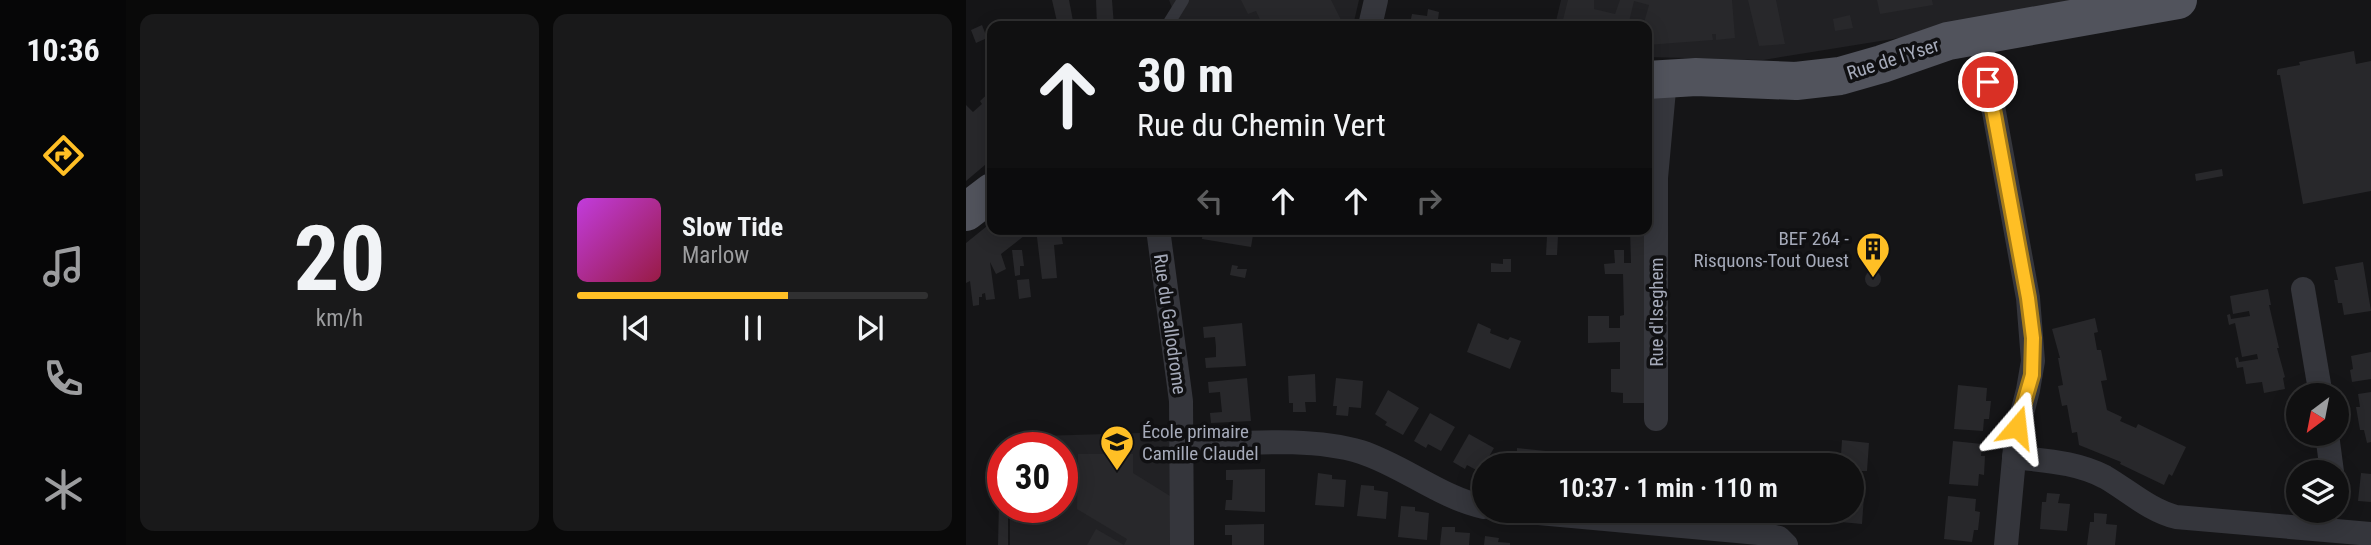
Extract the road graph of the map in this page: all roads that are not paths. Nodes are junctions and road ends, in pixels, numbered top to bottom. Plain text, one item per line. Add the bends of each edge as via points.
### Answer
1 (1183, 0) edge
2 (1376, 0) edge
3 (2178, 0) edge
4 (1170, 21) edge
5 (1371, 21) edge
6 (1980, 35) junction
7 (1656, 80) edge
8 (987, 196) edge
9 (966, 212) edge
10 (1159, 235) edge
11 (2303, 289) dead end
12 (2319, 383) edge
13 (1656, 419) dead end
14 (1183, 446) junction
15 (2014, 457) junction
16 (1472, 503) edge
17 (2286, 519) edge
18 (1649, 523) edge
19 (2335, 523) edge
20 (2371, 534) edge
21 (1182, 545) edge
22 (1786, 545) edge
23 (2006, 545) edge

1 - 4 lane
2 - 5 street
3 - 6 main road, Rue de l'Yser
6 - 7 main road, Rue de l'Yser via 1840,76 1796,81
6 - 15 street via 2033,338 2032,375 2017,427
7 - 13 street, Rue d'Iseghem
8 - 9 main road
10 - 14 street, Rue du Gallodrome
11 - 12 street
14 - 16 street via 1303,443 1346,448 1380,458
14 - 21 street, Rue du Gallodrome
15 - 17 street via 2080,467 2166,514
15 - 23 street
18 - 22 street via 1759,533 1779,538
19 - 20 street

